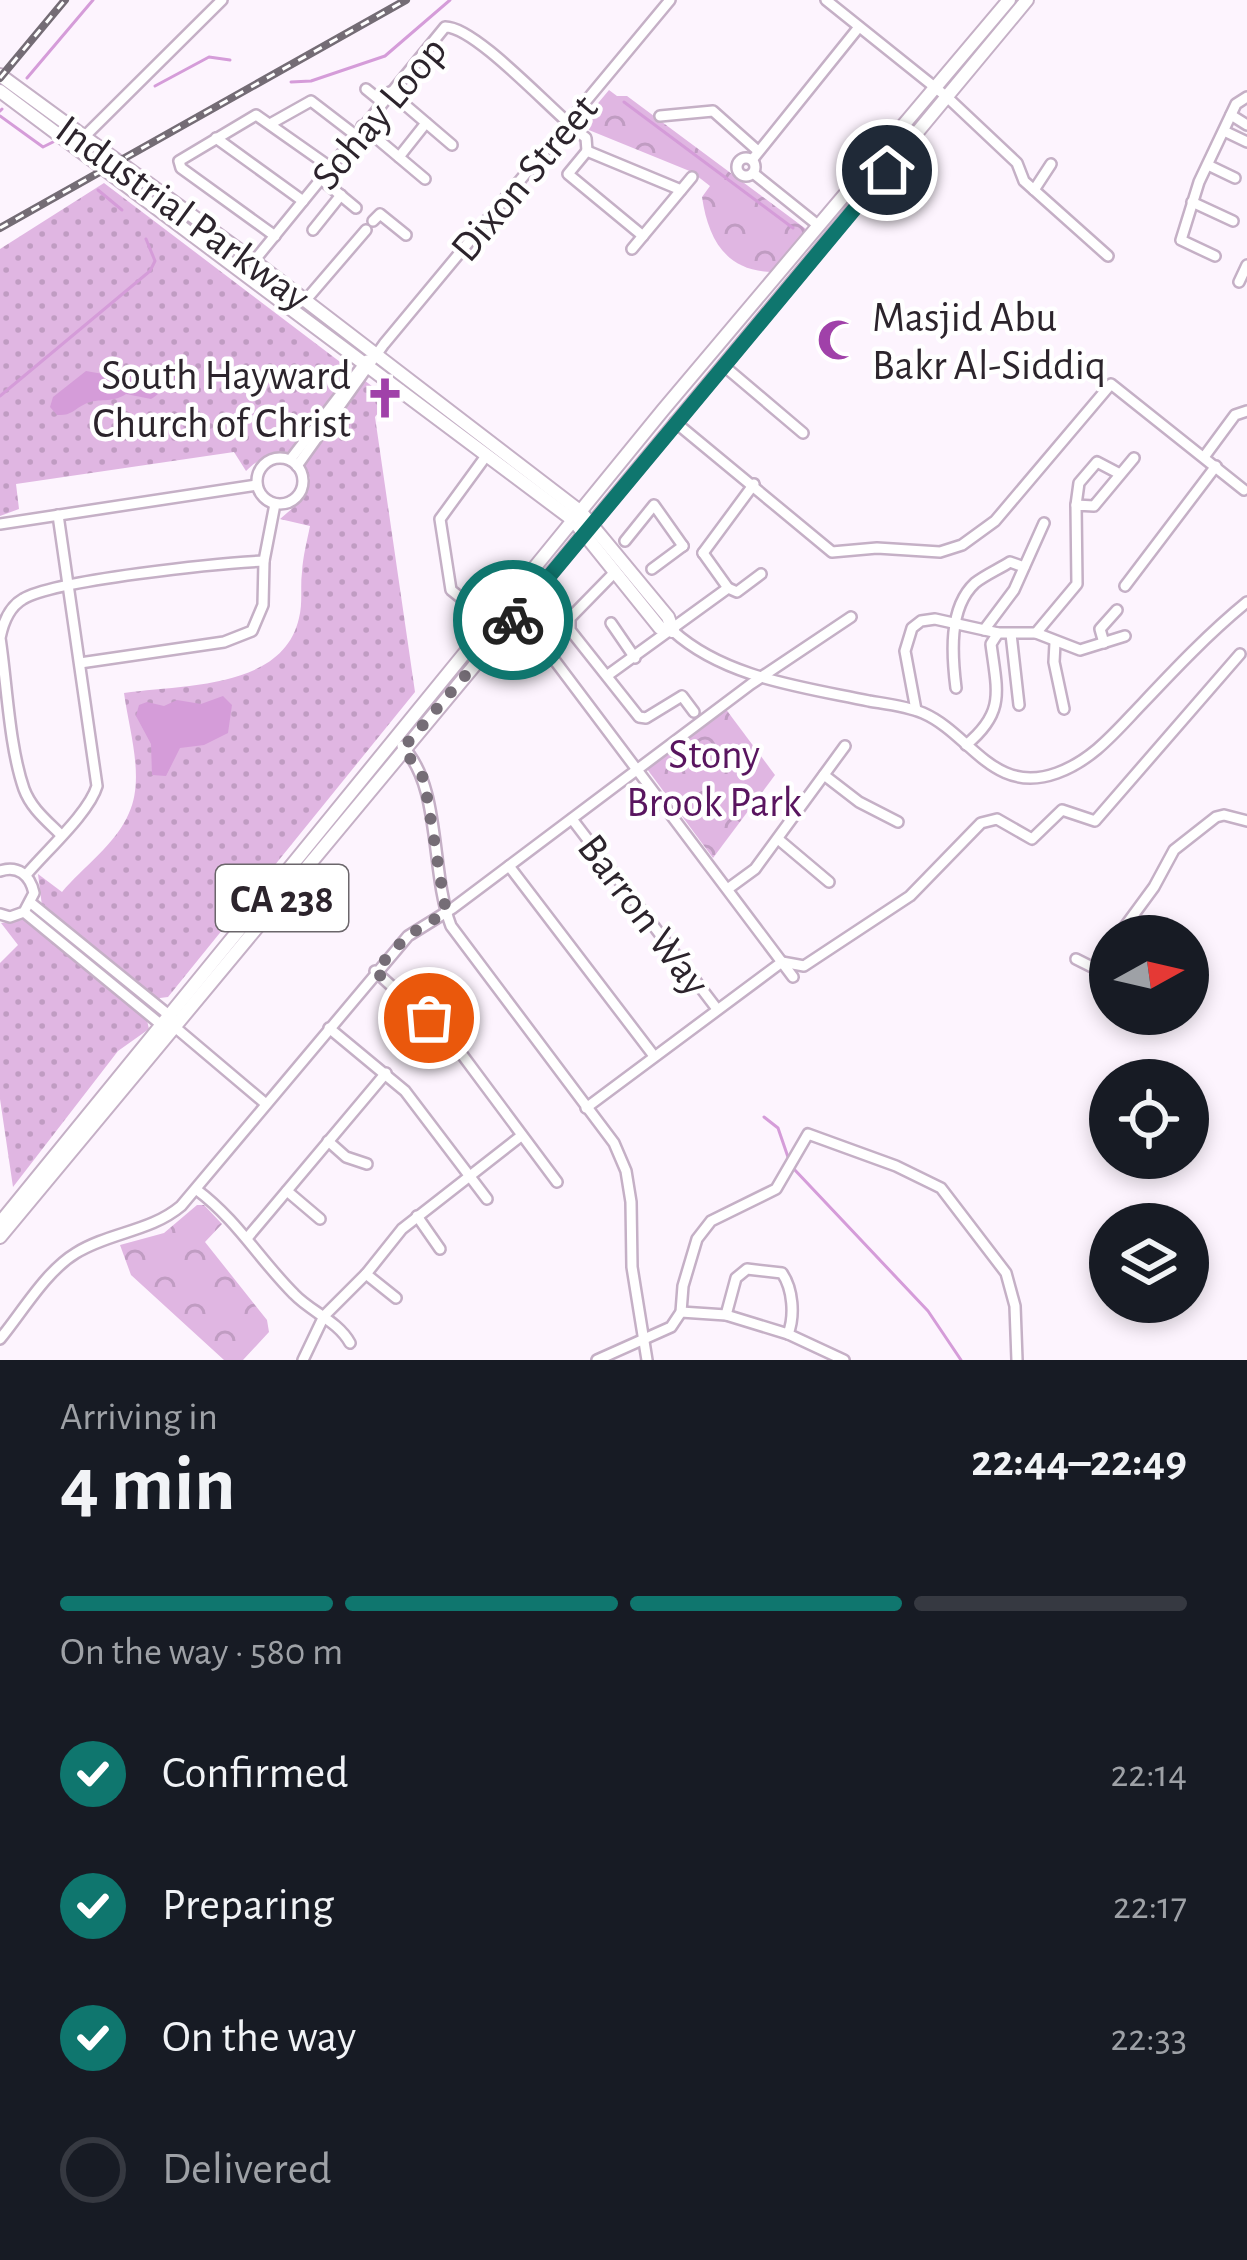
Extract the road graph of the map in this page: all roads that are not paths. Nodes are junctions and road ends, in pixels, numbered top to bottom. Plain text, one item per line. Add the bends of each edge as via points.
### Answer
1 (222, 0) edge
2 (670, 0) edge
3 (826, 0) edge
4 (1009, 0) edge
5 (1027, 0) edge
6 (859, 27) junction
7 (1, 76) edge
8 (366, 89) dead end
9 (0, 92) edge
10 (390, 92) junction
11 (941, 92) junction
12 (1247, 97) edge
13 (382, 102) junction
14 (1231, 115) junction
15 (660, 116) dead end
16 (426, 123) junction
17 (271, 124) junction
18 (567, 124) junction
19 (1247, 125) edge
20 (358, 130) junction
21 (1223, 131) junction
22 (216, 138) junction
23 (1247, 142) edge
24 (79, 143) junction
25 (452, 145) dead end
26 (587, 151) junction
27 (755, 155) junction
28 (399, 157) junction
29 (1052, 164) dead end
30 (1210, 166) junction
31 (330, 167) junction
32 (753, 173) junction
33 (568, 174) junction
34 (692, 177) dead end
35 (425, 178) dead end
36 (1235, 178) dead end
37 (321, 179) junction
38 (558, 185) dead end
39 (681, 190) junction
40 (1034, 190) junction
41 (340, 195) junction
42 (303, 201) junction
43 (1192, 202) junction
44 (356, 208) dead end
45 (1232, 220) dead end
46 (820, 227) junction
47 (313, 230) dead end
48 (406, 235) dead end
49 (274, 236) junction
50 (643, 236) junction
51 (632, 249) dead end
52 (1108, 256) dead end
53 (1215, 256) dead end
54 (254, 262) junction
55 (1247, 266) edge
56 (1239, 283) dead end
57 (305, 301) junction
58 (376, 355) junction
59 (366, 366) junction
60 (724, 366) junction
61 (1247, 411) edge
62 (675, 422) junction
63 (803, 433) dead end
64 (486, 456) junction
65 (1204, 457) junction
66 (1134, 458) dead end
67 (294, 463) junction
68 (1216, 466) junction
69 (1118, 473) junction
70 (754, 484) junction
71 (257, 485) junction
72 (1244, 490) edge
73 (275, 504) junction
74 (1076, 505) junction
75 (58, 514) junction
76 (577, 516) junction
77 (1043, 523) dead end
78 (0, 524) edge
79 (590, 530) junction
80 (625, 541) dead end
81 (683, 546) junction
82 (703, 553) junction
83 (264, 561) junction
84 (1024, 567) junction
85 (652, 569) dead end
86 (614, 573) junction
87 (760, 574) dead end
88 (69, 586) junction
89 (1125, 586) dead end
90 (728, 588) junction
91 (1247, 602) edge
92 (1118, 610) dead end
93 (519, 613) junction
94 (850, 617) dead end
95 (490, 621) junction
96 (611, 623) dead end
97 (955, 624) junction
98 (983, 630) junction
99 (673, 631) junction
100 (998, 632) junction
101 (1036, 633) junction
102 (1012, 634) junction
103 (1126, 636) dead end
104 (1055, 643) junction
105 (1104, 643) junction
106 (1240, 654) dead end
107 (635, 658) junction
108 (80, 663) junction
109 (608, 675) junction
110 (760, 677) junction
111 (956, 688) dead end
112 (1019, 705) dead end
113 (1064, 709) dead end
114 (916, 710) junction
115 (694, 712) dead end
116 (398, 744) junction
117 (966, 745) junction
118 (845, 746) dead end
119 (638, 769) junction
120 (824, 775) junction
121 (572, 819) junction
122 (1247, 821) edge
123 (898, 822) dead end
124 (60, 834) junction
125 (778, 839) junction
126 (509, 866) junction
127 (0, 871) edge
128 (26, 874) junction
129 (829, 882) dead end
130 (729, 887) junction
131 (28, 908) junction
132 (446, 912) junction
133 (0, 914) edge
134 (1133, 915) edge
135 (1076, 958) dead end
136 (782, 962) junction
137 (1089, 965) edge
138 (375, 971) junction
139 (793, 977) dead end
140 (717, 1009) junction
141 (170, 1024) junction
142 (329, 1028) junction
143 (654, 1056) junction
144 (386, 1073) junction
145 (266, 1103) junction
146 (586, 1108) junction
147 (521, 1136) junction
148 (328, 1141) junction
149 (367, 1164) dead end
150 (471, 1177) junction
151 (556, 1182) dead end
152 (197, 1190) junction
153 (287, 1191) junction
154 (488, 1199) dead end
155 (417, 1216) junction
156 (320, 1219) dead end
157 (0, 1223) edge
158 (248, 1237) junction
159 (0, 1238) edge
160 (440, 1249) dead end
161 (366, 1274) junction
162 (396, 1298) dead end
163 (681, 1312) junction
164 (726, 1315) junction
165 (323, 1316) junction
166 (788, 1334) junction
167 (0, 1339) edge
168 (643, 1341) junction
169 (350, 1343) dead end
170 (303, 1360) edge
171 (597, 1360) edge
172 (647, 1360) edge
173 (844, 1360) edge
174 (1017, 1360) edge

1 - 24 street
2 - 18 street, Dixon Street
3 - 6 street
4 - 11 main road
5 - 11 main road
6 - 11 street
6 - 27 street
7 - 24 main road, Industrial Parkway
8 - 13 street
9 - 24 main road, Industrial Parkway
10 - 13 street, Sohay Loop
10 - 16 street
10 - 18 street, Sohay Loop via 439,31 457,27
11 - 40 street via 1017,163
11 - 46 main road
11 - 60 main road
12 - 14 street
13 - 20 street, Sohay Loop
14 - 19 street
14 - 21 street
15 - 27 street via 712,111
16 - 25 street
16 - 28 street
17 - 20 street via 311,101
17 - 22 street via 254,116
17 - 31 street
18 - 26 street via 586,138
18 - 58 street, Dixon Street
20 - 28 street
20 - 31 street, Sohay Loop
21 - 23 street
21 - 30 street
22 - 42 street
22 - 49 street via 178,164
24 - 54 main road, Industrial Parkway
24 - 59 main road, Industrial Parkway
26 - 33 street
26 - 39 street
27 - 32 street
27 - 32 street via 737,168
28 - 35 street
29 - 40 street
30 - 36 street
30 - 43 street
31 - 37 street, Sohay Loop
32 - 46 street
33 - 38 street
33 - 50 street
34 - 39 street
37 - 41 street
37 - 42 street, Sohay Loop
39 - 50 street
40 - 52 street
41 - 44 street
41 - 47 street
42 - 49 street, Sohay Loop
43 - 45 street
43 - 53 street via 1181,240
46 - 76 main road
48 - 57 street via 380,214
49 - 54 street, Sohay Loop
50 - 51 street
54 - 57 main road, Industrial Parkway
55 - 56 street
57 - 58 main road, Industrial Parkway
58 - 59 street, Dixon Street
58 - 76 main road, Industrial Parkway
59 - 64 main road, Industrial Parkway
59 - 67 street
60 - 62 main road
60 - 63 street
61 - 65 street via 1235,415
62 - 70 street
62 - 79 main road
64 - 76 main road, Industrial Parkway
64 - 95 street via 440,519 451,590
65 - 68 street
65 - 70 street via 1111,384 995,521 940,552 832,552
66 - 69 street
67 - 71 street via 265,463
67 - 73 street via 299,495
68 - 72 street
68 - 89 street
69 - 74 street via 1094,506
69 - 74 street via 1097,462 1078,483
70 - 82 street
71 - 73 street
71 - 75 street
73 - 83 street
74 - 101 street via 1077,584
75 - 78 street
75 - 88 street
76 - 79 main road, Industrial Parkway
76 - 95 main road, CA 238
77 - 84 street
79 - 86 main road
79 - 93 main road, CA 238
79 - 99 main road
80 - 81 street via 654,505
81 - 82 street
81 - 85 street
82 - 90 street
83 - 88 street
83 - 108 street via 259,620 242,637
84 - 97 street via 1010,562 972,585
84 - 98 street
86 - 99 main road via 660,628
86 - 109 street via 567,622
87 - 90 street via 737,592
88 - 108 street
88 - 124 street via 14,604 0,638 25,790
90 - 99 street
91 - 117 street via 1083,762 1051,776 1018,776
92 - 105 street via 1100,629
93 - 116 main road, CA 238
93 - 119 street
94 - 110 street
95 - 116 main road, CA 238
96 - 107 street
97 - 98 street
97 - 111 street
97 - 114 street via 921,621 906,640
98 - 100 street
99 - 107 street
99 - 110 street
100 - 102 street
100 - 117 street via 991,644 998,699 988,727
101 - 102 street
101 - 104 street
102 - 112 street
103 - 105 street
104 - 105 street via 1080,650
104 - 113 street
106 - 136 street via 1095,821 1062,810 1032,839 998,819 981,823 879,918 804,966
107 - 109 street
108 - 124 street via 97,786 85,812
109 - 115 street via 639,716 682,696
110 - 114 street
110 - 119 street
114 - 117 street
116 - 132 street via 424,779
116 - 141 main road, CA 238
118 - 120 street
119 - 121 street
119 - 130 street
120 - 123 street
120 - 125 street
121 - 126 street
121 - 140 street, Barron Way
122 - 134 street via 1216,817 1174,850
124 - 128 street
125 - 129 street
125 - 130 street
126 - 132 street
126 - 143 street
127 - 128 street
128 - 131 street
130 - 136 street
131 - 133 street
131 - 141 street
132 - 138 street via 407,936
132 - 146 street
135 - 137 street
136 - 139 street
136 - 140 street
138 - 142 street
138 - 147 street via 452,1041
140 - 143 street
141 - 145 street
141 - 157 main road, CA 238
141 - 159 main road, CA 238
142 - 144 street
142 - 145 street
143 - 146 street
144 - 148 street
144 - 150 street
145 - 152 street
146 - 168 street via 626,1171
147 - 150 street
147 - 151 street
148 - 149 street
148 - 153 street
150 - 154 street
150 - 155 street
152 - 158 street
152 - 167 street via 162,1222 67,1259
153 - 156 street
153 - 158 street
155 - 160 street
155 - 161 street
158 - 165 street via 294,1295
161 - 162 street
161 - 165 street
163 - 164 street
163 - 168 street
163 - 174 street via 697,1239 711,1221 776,1189 808,1134 941,1188 1006,1273
164 - 166 street
164 - 166 street via 736,1278 747,1269 782,1273 793,1322
165 - 169 street
165 - 170 street
166 - 173 street
168 - 171 street
168 - 172 street

